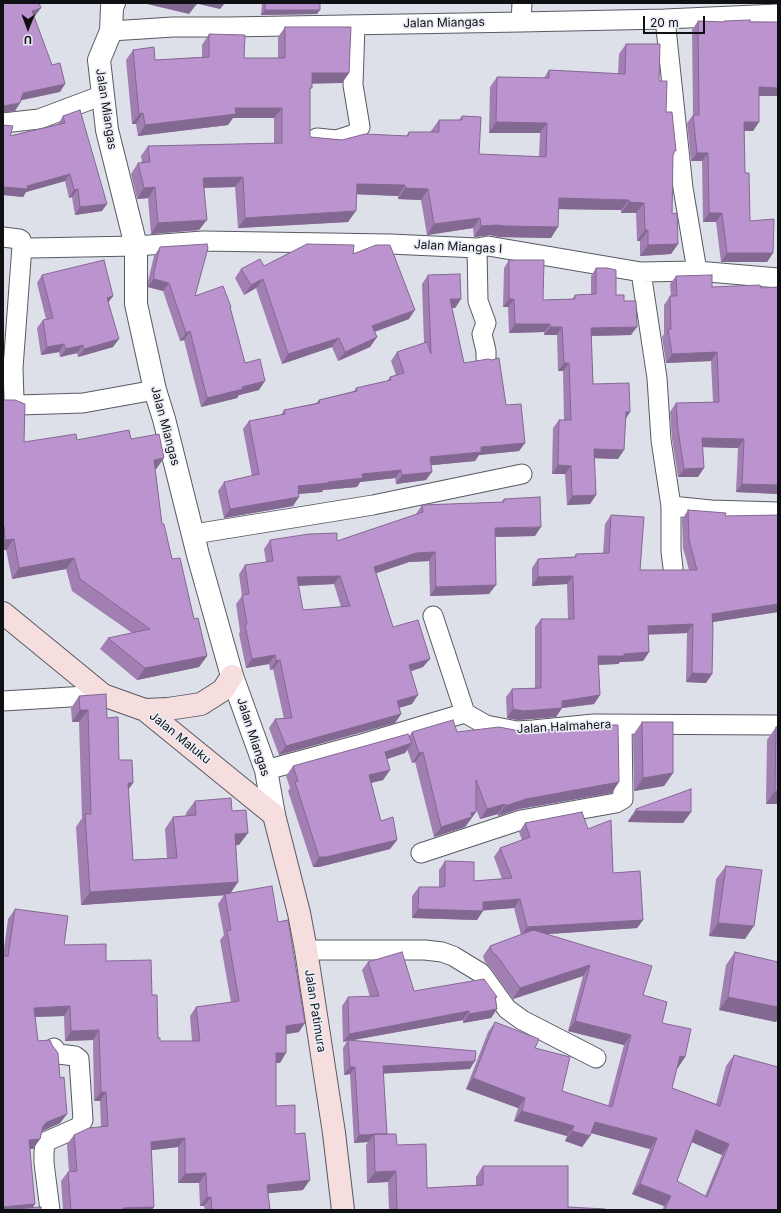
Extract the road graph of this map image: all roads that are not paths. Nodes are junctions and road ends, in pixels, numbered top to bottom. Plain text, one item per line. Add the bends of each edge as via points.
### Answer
1 (114, 3) edge
2 (522, 3) edge
3 (757, 9) edge
4 (778, 14) edge
5 (665, 19) junction
6 (521, 22) junction
7 (355, 25) junction
8 (111, 30) junction
9 (103, 95) junction
10 (3, 123) edge
11 (317, 138) edge
12 (3, 237) edge
13 (22, 246) junction
14 (136, 246) junction
15 (477, 248) junction
16 (697, 271) junction
17 (641, 272) junction
18 (778, 278) edge
19 (486, 358) edge
20 (8, 368) edge
21 (155, 390) junction
22 (522, 474) dead end
23 (671, 506) junction
24 (778, 512) edge
25 (194, 534) junction
26 (673, 568) edge
27 (3, 613) edge
28 (433, 616) dead end
29 (232, 676) junction
30 (103, 695) junction
31 (3, 700) edge
32 (145, 710) junction
33 (466, 713) junction
34 (622, 724) junction
35 (778, 725) edge
36 (266, 770) junction
37 (274, 816) junction
38 (421, 853) dead end
39 (306, 950) junction
40 (54, 1048) edge
41 (596, 1058) dead end
42 (50, 1210) edge
43 (343, 1210) edge

1 - 8 street, Jalan Miangas
2 - 6 street
3 - 4 street, Jalan Miangas
3 - 5 street, Jalan Miangas
5 - 6 street, Jalan Miangas
5 - 16 street via 683,188
6 - 7 street, Jalan Miangas
7 - 8 street, Jalan Miangas
7 - 11 street via 353,84 360,127 355,134 336,140
8 - 9 street, Jalan Miangas via 99,60
9 - 10 street via 39,118
9 - 14 street, Jalan Miangas via 107,130
12 - 13 street via 19,239
13 - 14 street, Jalan Miangas I
13 - 20 street
14 - 15 street, Jalan Miangas I via 203,241
14 - 21 street, Jalan Miangas via 136,304
15 - 17 street, Jalan Miangas I via 488,246
15 - 19 street via 478,301 486,323 482,334
16 - 17 street, Jalan Miangas I
16 - 18 street, Jalan Miangas I
17 - 23 street
20 - 21 street via 15,403 19,405 83,403
21 - 25 street, Jalan Miangas
22 - 25 street via 374,505
23 - 24 street
23 - 26 street
25 - 29 street, Jalan Miangas
27 - 30 main road, Jalan Maluku
28 - 33 street
29 - 32 main road via 223,690 201,704
29 - 36 street, Jalan Miangas
30 - 31 street
30 - 32 main road, Jalan Maluku
32 - 37 main road, Jalan Maluku
33 - 34 street, Jalan Halmahera via 486,725 517,731
33 - 36 street
34 - 35 street, Jalan Halmahera
34 - 38 street via 623,798 616,802 521,820
36 - 37 street, Jalan Miangas
37 - 39 main road, Jalan Patimura
39 - 41 street via 425,950 453,956 481,973 507,1009 522,1020
39 - 43 main road, Jalan Patimura
40 - 42 street via 58,1054 80,1059 83,1120 79,1127 45,1142 44,1163

